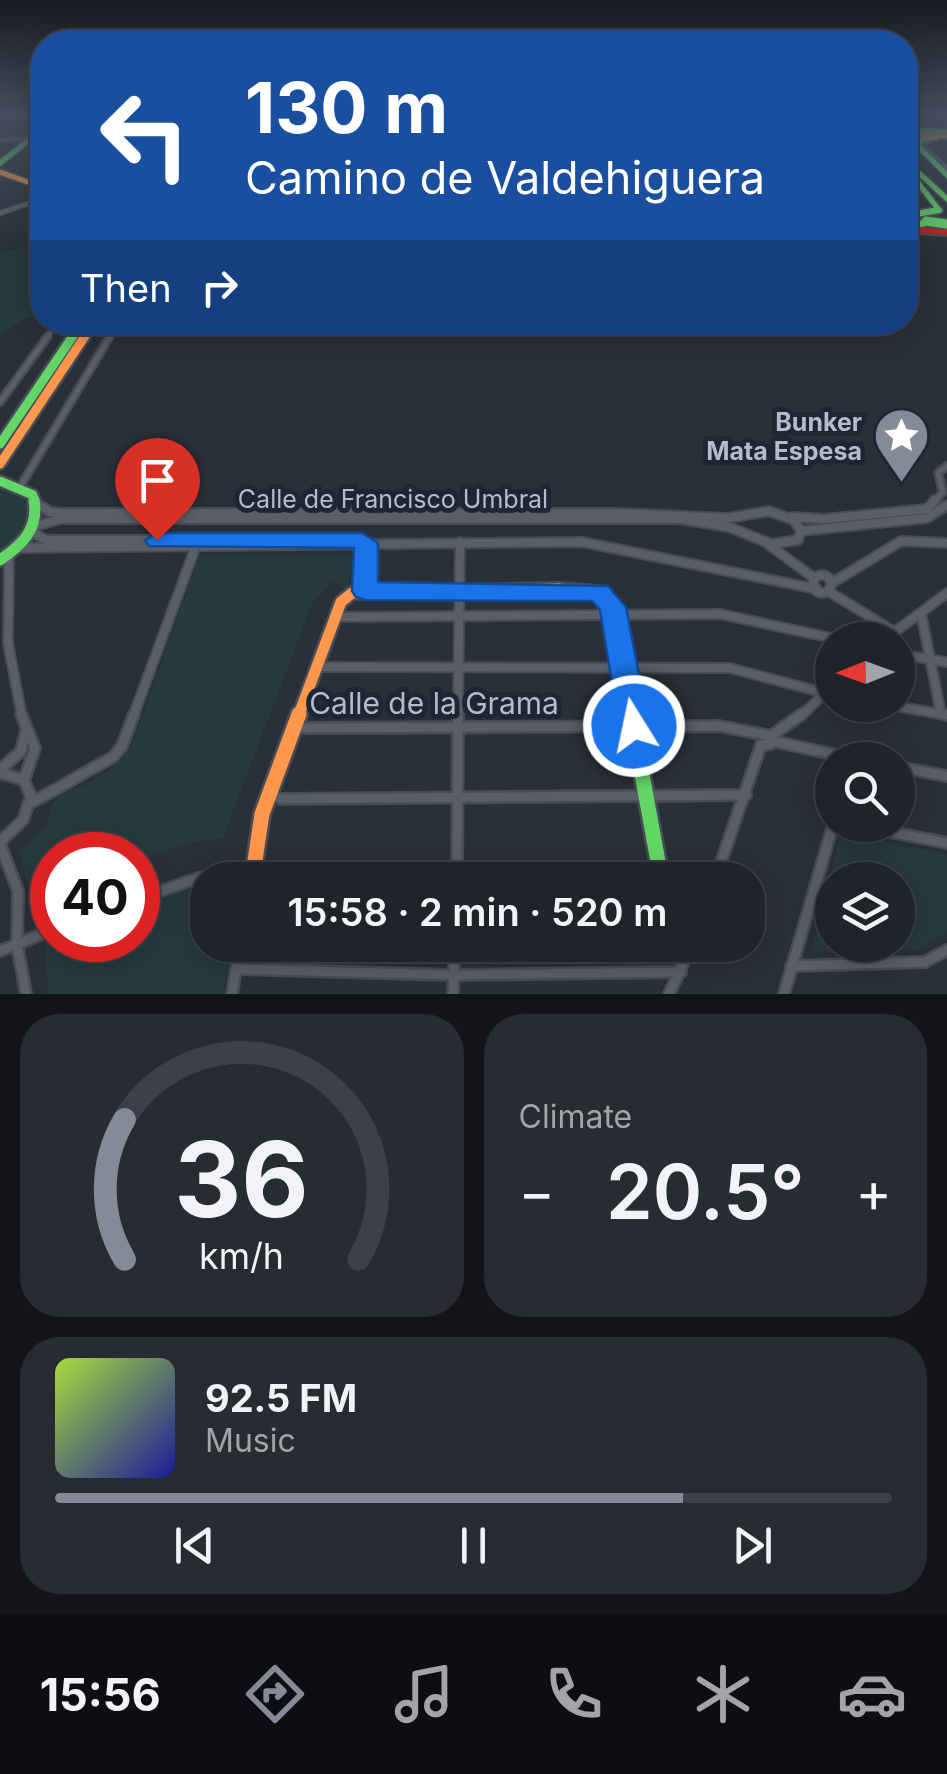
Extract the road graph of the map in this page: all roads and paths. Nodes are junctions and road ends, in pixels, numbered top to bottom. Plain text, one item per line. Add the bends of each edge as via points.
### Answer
1 (918, 164) edge
2 (0, 172) edge
3 (918, 172) edge
4 (918, 181) edge
5 (918, 184) edge
6 (30, 186) edge
7 (947, 190) edge
8 (30, 198) edge
9 (947, 199) edge
10 (947, 208) edge
11 (0, 213) edge
12 (918, 218) edge
13 (918, 222) edge
14 (918, 223) edge
15 (947, 223) edge
16 (918, 226) edge
17 (947, 232) edge
18 (49, 335) edge
19 (74, 335) edge
20 (85, 335) edge
21 (111, 335) edge
22 (0, 402) edge
23 (0, 444) edge
24 (0, 464) edge
25 (947, 466) edge
26 (0, 481) edge
27 (944, 482) edge
28 (20, 487) junction
29 (38, 504) junction
30 (947, 506) edge
31 (786, 515) junction
32 (749, 516) junction
33 (34, 529) junction
34 (801, 532) junction
35 (750, 535) junction
36 (460, 542) junction
37 (794, 543) junction
38 (947, 543) edge
39 (768, 544) junction
40 (366, 545) junction
41 (196, 546) junction
42 (8, 554) edge
43 (789, 560) junction
44 (0, 576) edge
45 (814, 578) junction
46 (6, 585) junction
47 (833, 588) junction
48 (818, 589) junction
49 (462, 590) junction
50 (365, 591) junction
51 (947, 593) edge
52 (921, 612) junction
53 (462, 616) junction
54 (614, 616) junction
55 (335, 617) junction
56 (881, 622) edge
57 (908, 622) edge
58 (815, 635) edge
59 (915, 657) edge
60 (930, 660) junction
61 (947, 662) edge
62 (316, 667) junction
63 (624, 668) junction
64 (462, 670) junction
65 (815, 691) edge
66 (815, 706) edge
67 (915, 709) edge
68 (944, 714) edge
69 (634, 726) junction
70 (461, 727) junction
71 (294, 728) junction
72 (26, 730) junction
73 (768, 741) junction
74 (815, 751) edge
75 (915, 770) edge
76 (0, 771) edge
77 (947, 776) edge
78 (24, 780) junction
79 (269, 792) junction
80 (746, 794) junction
81 (646, 795) junction
82 (458, 796) junction
83 (31, 803) junction
84 (915, 837) edge
85 (828, 842) edge
86 (0, 843) edge
87 (947, 843) edge
88 (255, 862) edge
89 (458, 862) edge
90 (658, 862) edge
91 (720, 862) edge
92 (190, 881) edge
93 (160, 891) edge
94 (30, 939) edge
95 (17, 944) junction
96 (947, 950) edge
97 (0, 951) edge
98 (237, 962) edge
99 (454, 962) edge
100 (686, 962) edge
101 (791, 966) junction
102 (236, 970) junction
103 (682, 972) junction
104 (454, 974) junction
105 (26, 994) edge
106 (232, 994) edge
107 (453, 994) edge
108 (668, 994) edge
109 (784, 994) edge

1 - 7 main road
2 - 6 main road
3 - 9 main road
4 - 10 main road
5 - 12 main road via 939,210
8 - 11 street
13 - 15 main road, bridge
14 - 15 main road
16 - 17 main road
18 - 22 street
19 - 23 main road
20 - 24 main road
21 - 28 street
25 - 27 street via 938,471
26 - 28 main road
27 - 31 street via 942,496 921,511
28 - 29 main road
29 - 32 street, Calle de Francisco Umbral via 62,513
29 - 33 main road
30 - 34 street via 928,518
31 - 32 street, Calle de Francisco Umbral
31 - 34 street
32 - 35 street
33 - 35 street, Calle de Francisco Umbral via 62,519 680,519
33 - 40 street, Calle de Francisco Umbral via 46,540
33 - 42 main road
34 - 37 street
35 - 39 street, Calle de Francisco Umbral
36 - 40 street
36 - 48 street via 585,542
36 - 49 street
37 - 39 street
37 - 43 street
38 - 47 street via 901,541
39 - 43 street, Calle de Francisco Umbral
40 - 41 street, Calle de Francisco Umbral
40 - 50 street
41 - 42 street, Calle de Francisco Umbral
41 - 83 street via 122,746 99,770
42 - 46 street
43 - 45 street, Calle de Francisco Umbral
44 - 46 street
45 - 47 street
45 - 48 street
46 - 72 street
47 - 48 street
47 - 56 street
49 - 50 main road
49 - 53 street
49 - 54 main road via 590,590 606,596
50 - 55 main road via 343,600
51 - 52 street
52 - 57 street
52 - 60 street
53 - 54 street
53 - 55 street
53 - 64 street
54 - 58 street via 720,614
54 - 63 main road
55 - 62 main road
59 - 60 street
60 - 61 street
60 - 68 street
62 - 64 street
62 - 71 main road
63 - 64 street
63 - 65 street via 730,668
63 - 69 main road
64 - 70 street
66 - 73 street
67 - 68 street
69 - 70 street, Calle de la Grama
69 - 73 street, Calle de la Grama via 719,726
69 - 81 main road
70 - 71 street, Calle de la Grama
70 - 82 street
71 - 79 main road
72 - 76 street via 21,751
72 - 78 street via 35,748
73 - 74 street
73 - 80 street
75 - 77 street
76 - 78 street
78 - 83 street
79 - 82 street via 280,799
79 - 88 main road
80 - 81 street
80 - 91 street
81 - 82 street
81 - 90 main road
82 - 89 street
83 - 86 street
84 - 87 street
85 - 101 street
86 - 95 street via 18,891
92 - 93 street
94 - 95 street
95 - 97 street
95 - 105 street
96 - 101 street via 926,962
98 - 102 street
99 - 104 street
100 - 103 street
101 - 109 street
102 - 104 street
102 - 106 street
103 - 104 street
103 - 108 street
104 - 107 street

